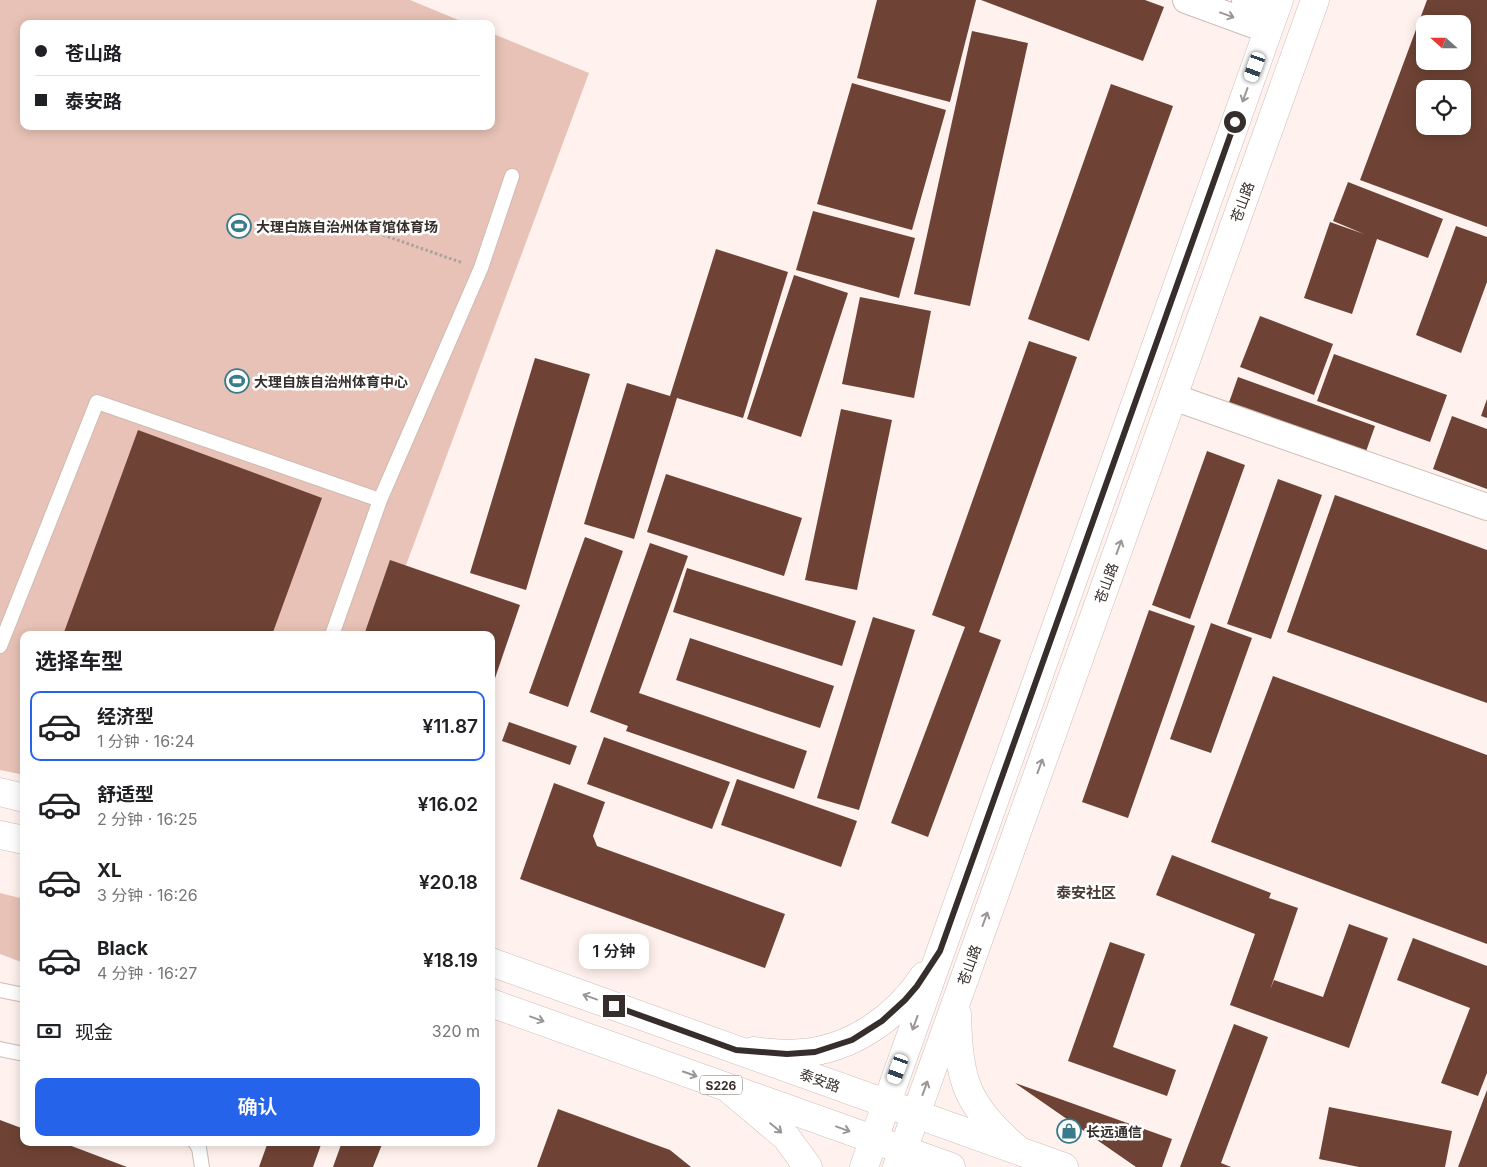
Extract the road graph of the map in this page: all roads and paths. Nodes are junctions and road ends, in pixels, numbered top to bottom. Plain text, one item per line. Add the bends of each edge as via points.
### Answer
1 (1186, 0) edge
2 (1245, 0) edge
3 (1315, 0) edge
4 (1274, 14) edge
5 (512, 176) dead end
6 (383, 235) dead end
7 (481, 268) junction
8 (1173, 397) junction
9 (380, 500) junction
10 (1487, 507) edge
11 (333, 631) edge
12 (0, 646) edge
13 (0, 792) edge
14 (20, 797) edge
15 (0, 835) edge
16 (20, 839) edge
17 (940, 951) junction
18 (495, 963) edge
19 (0, 990) edge
20 (20, 994) edge
21 (956, 1000) junction
22 (495, 1004) edge
23 (0, 1049) edge
24 (736, 1050) junction
25 (20, 1053) edge
26 (725, 1086) junction
27 (886, 1103) junction
28 (916, 1114) junction
29 (874, 1139) junction
30 (198, 1146) edge
31 (1019, 1151) junction
32 (900, 1158) edge
33 (202, 1167) edge
34 (808, 1167) edge
35 (864, 1167) edge
36 (951, 1167) edge
37 (1064, 1167) edge

1 -> 4 street
2 - 4 street
3 - 8 main road, 苍山路
4 -> 17 main road
5 - 7 lane
6 - 7 path
7 - 9 lane
8 - 10 street
21 -> 8 main road, 苍山路
9 - 11 lane
9 - 12 lane via 96,402
13 - 14 main road
15 - 16 main road
17 - 24 main road via 901,1004 852,1040 801,1054
17 -> 27 main road
24 -> 18 main road, 泰安路
19 - 20 lane
28 -> 21 main road, 苍山路
21 - 31 main road via 962,1074 968,1090 994,1129
22 -> 26 main road, S226
23 - 25 lane
24 - 27 main road, 泰安路
26 -> 29 main road, S226
26 -> 34 main road via 786,1137
27 - 28 main road, 泰安路
27 - 29 main road
28 - 31 main road, 泰安路
28 - 32 main road, 苍山路
29 - 32 main road, S226
29 - 35 main road
30 - 33 lane
31 - 37 main road, 泰安路
32 - 36 main road, S226

